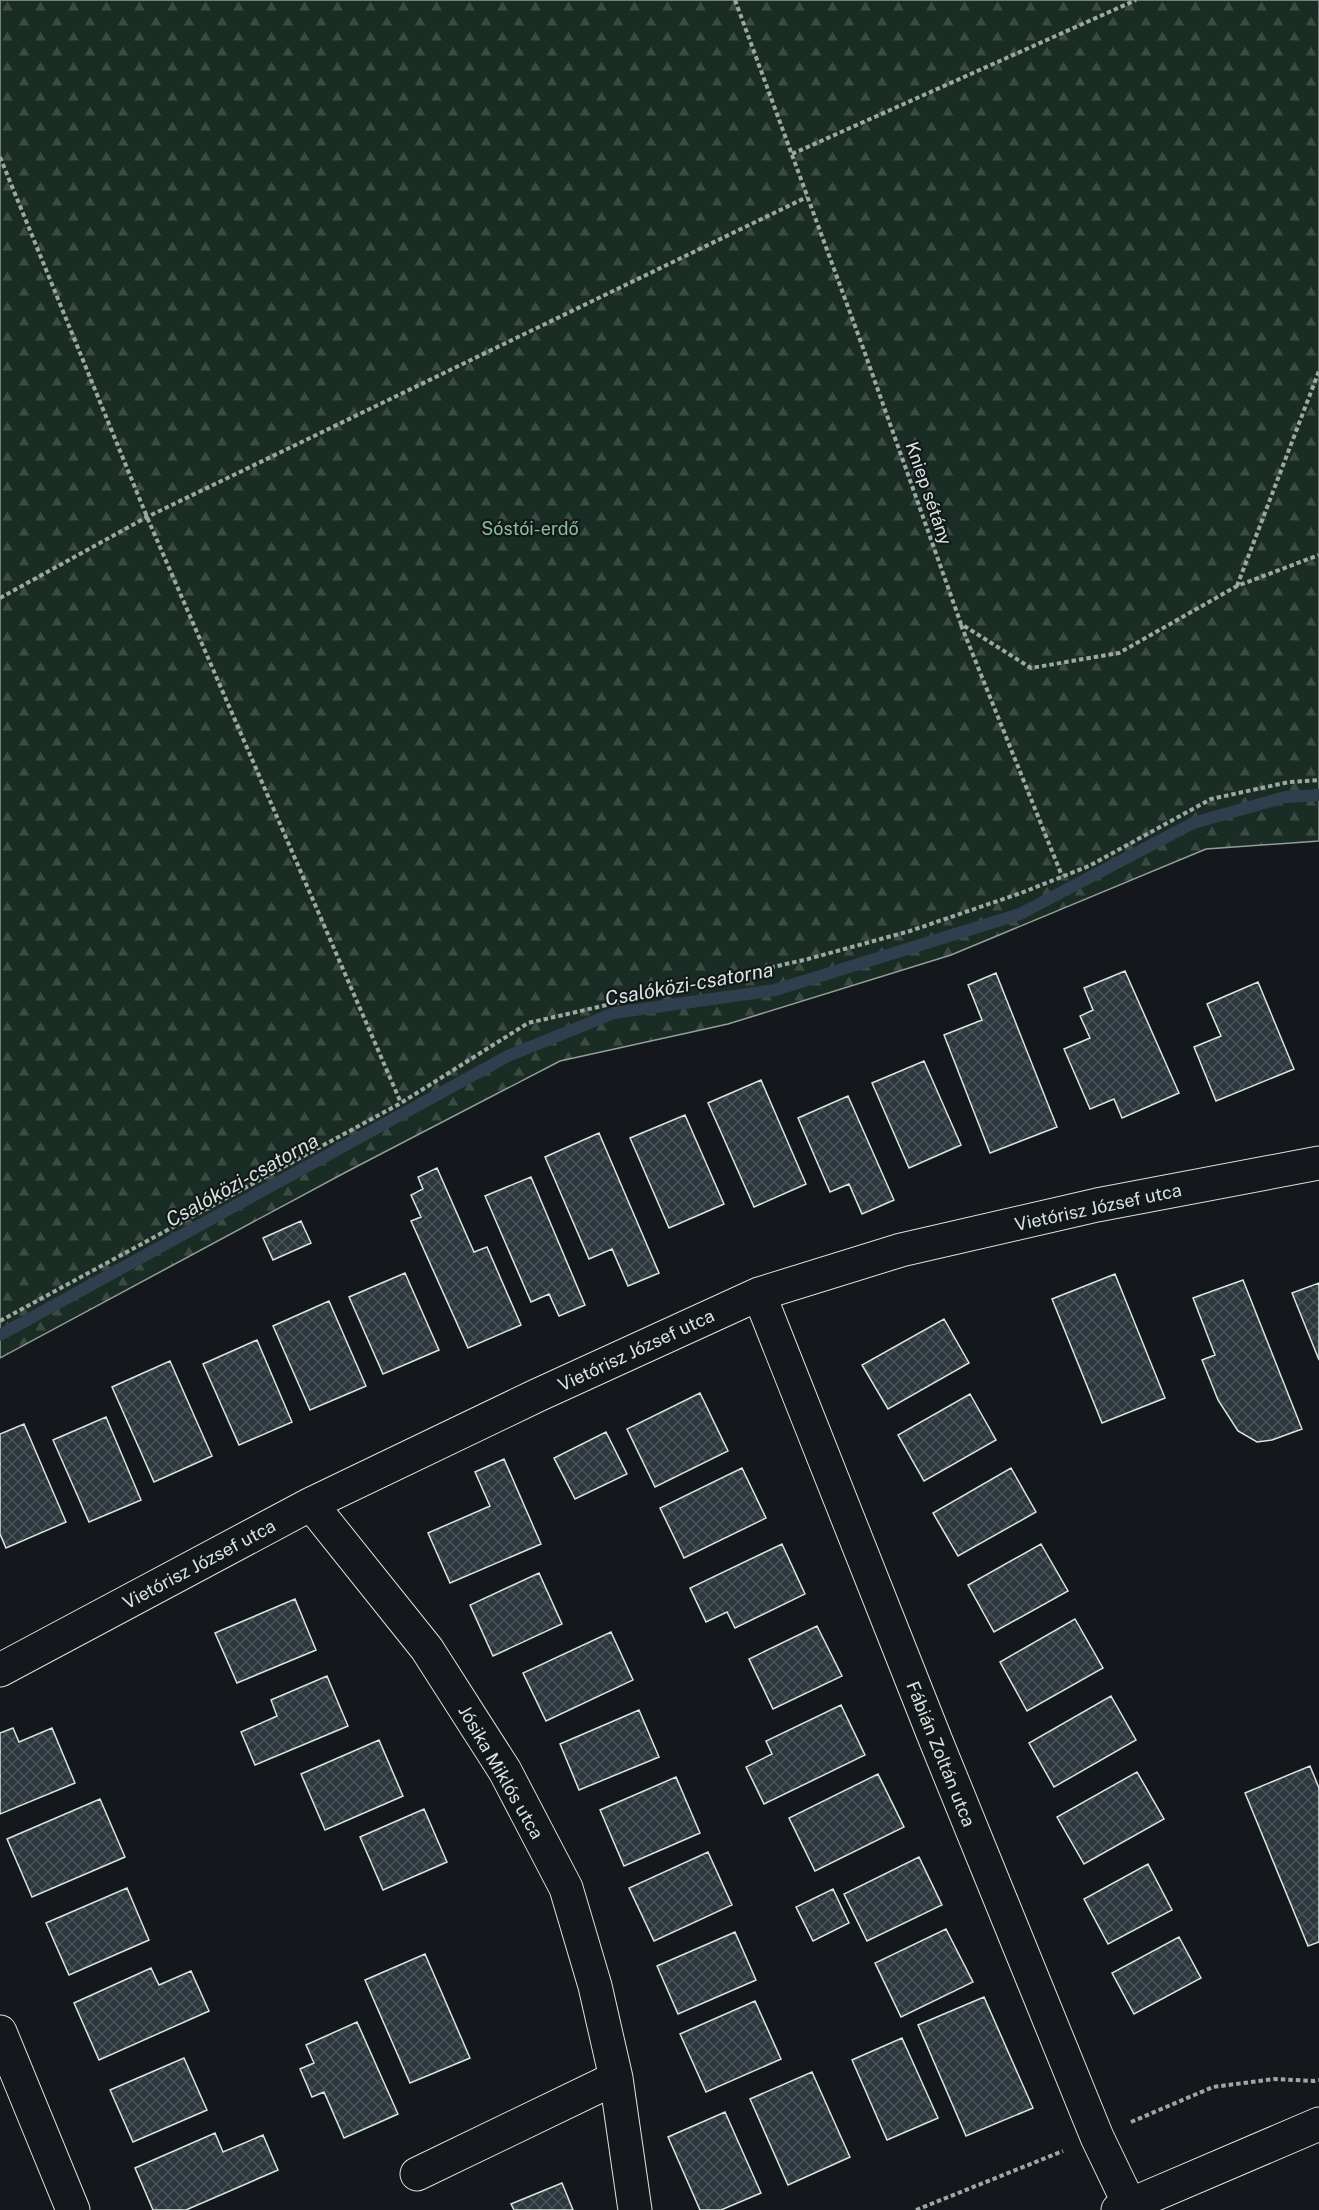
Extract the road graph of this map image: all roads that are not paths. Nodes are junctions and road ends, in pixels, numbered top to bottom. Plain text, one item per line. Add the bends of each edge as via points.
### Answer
1 (1319, 1163) edge
2 (759, 1294) junction
3 (311, 1504) junction
4 (0, 1670) edge
5 (0, 2032) edge
6 (616, 2078) junction
7 (1319, 2124) edge
8 (417, 2174) dead end
9 (1127, 2208) edge
10 (73, 2210) edge
11 (635, 2210) edge

1 - 2 street, Vietórisz József utca via 1097,1205 913,1247
2 - 3 street, Vietórisz József utca
2 - 9 street, Fábián Zoltán utca
3 - 4 street, Vietórisz József utca
3 - 6 street, Jósika Miklós utca via 427,1649 505,1771 566,1888 595,1986
5 - 10 street
6 - 8 street
6 - 11 street, Jósika Miklós utca
7 - 9 street

